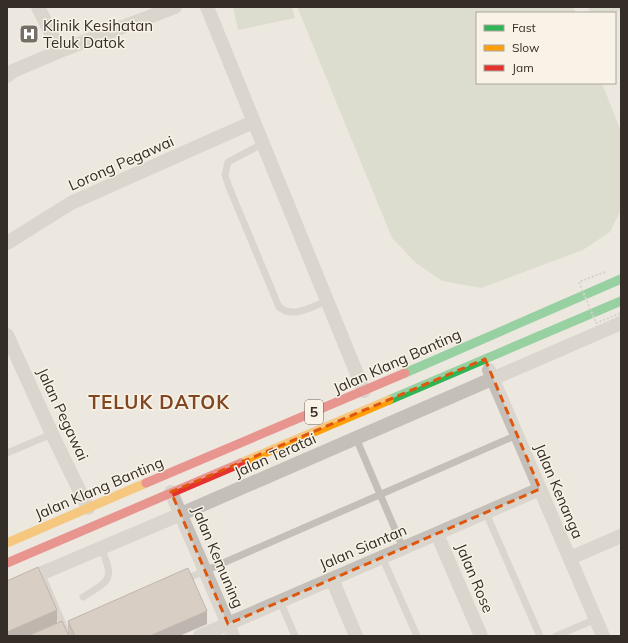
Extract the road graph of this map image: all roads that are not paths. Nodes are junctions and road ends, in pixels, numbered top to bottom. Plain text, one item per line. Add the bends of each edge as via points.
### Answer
1 (38, 7) edge
2 (175, 7) edge
3 (207, 7) edge
4 (60, 51) junction
5 (9, 73) edge
6 (253, 122) junction
7 (262, 144) junction
8 (7, 243) edge
9 (621, 279) edge
10 (326, 301) junction
11 (621, 301) edge
12 (621, 323) edge
13 (7, 335) edge
14 (484, 359) junction
15 (492, 378) junction
16 (364, 391) junction
17 (52, 434) junction
18 (517, 435) junction
19 (356, 438) junction
20 (7, 453) edge
21 (540, 489) junction
22 (171, 492) junction
23 (380, 495) junction
24 (88, 508) junction
25 (486, 512) junction
26 (181, 514) junction
27 (437, 534) junction
28 (621, 536) edge
29 (7, 543) edge
30 (101, 548) junction
31 (403, 548) junction
32 (382, 557) junction
33 (570, 558) junction
34 (7, 563) edge
35 (205, 571) junction
36 (41, 573) junction
37 (332, 579) junction
38 (176, 584) edge
39 (7, 588) edge
40 (83, 597) dead end
41 (280, 601) junction
42 (596, 619) junction
43 (73, 628) edge
44 (230, 630) edge
45 (65, 634) edge
46 (200, 636) edge
47 (295, 636) edge
48 (356, 636) edge
49 (417, 636) edge
50 (481, 636) edge
51 (540, 636) edge
52 (556, 636) edge
53 (603, 636) edge

1 - 4 street
2 - 4 street
3 - 6 street
4 - 5 street
6 - 7 street
6 - 8 street, Lorong Pegawai via 71,203
7 - 10 street
7 - 10 lane via 228,162 225,175 235,201 279,307 284,312 292,314
9 - 16 highway, Jalan Klang Banting / 5
10 - 16 street
11 - 14 highway, Jalan Klang Banting / 5
12 - 15 street, Jalan Teratai
13 - 17 street, Jalan Pegawai
14 - 15 street, Jalan Kenanga
14 - 22 highway, Jalan Klang Banting / 5
15 - 18 street, Jalan Kenanga
15 - 19 street, Jalan Teratai
16 - 24 highway, Jalan Klang Banting / 5
17 - 20 lane
17 - 24 street, Jalan Pegawai
18 - 21 street, Jalan Kenanga
18 - 23 lane
19 - 23 lane
19 - 26 street, Jalan Teratai
21 - 25 street, Jalan Siantan
21 - 33 street, Jalan Kenanga
22 - 26 street, Jalan Kemuning
22 - 34 highway, Jalan Klang Banting / 5
23 - 31 lane
23 - 35 lane
24 - 29 highway, Jalan Klang Banting / 5
25 - 27 street, Jalan Siantan
25 - 51 lane
26 - 30 street, Jalan Teratai
26 - 35 street, Jalan Kemuning
27 - 31 street, Jalan Siantan
27 - 50 street, Jalan Rose
28 - 33 street
30 - 36 street, Jalan Teratai
30 - 40 lane via 109,565 108,579
31 - 32 street, Jalan Siantan
32 - 37 street, Jalan Siantan
32 - 49 lane
33 - 42 street, Jalan Kenanga
35 - 38 lane
35 - 44 street, Jalan Kemuning
36 - 39 street, Jalan Teratai
36 - 45 lane
37 - 41 street, Jalan Siantan
37 - 48 street
41 - 44 street, Jalan Siantan
41 - 47 lane
42 - 52 lane
42 - 53 street, Jalan Kenanga
43 - 45 lane
44 - 46 street, Jalan Siantan

